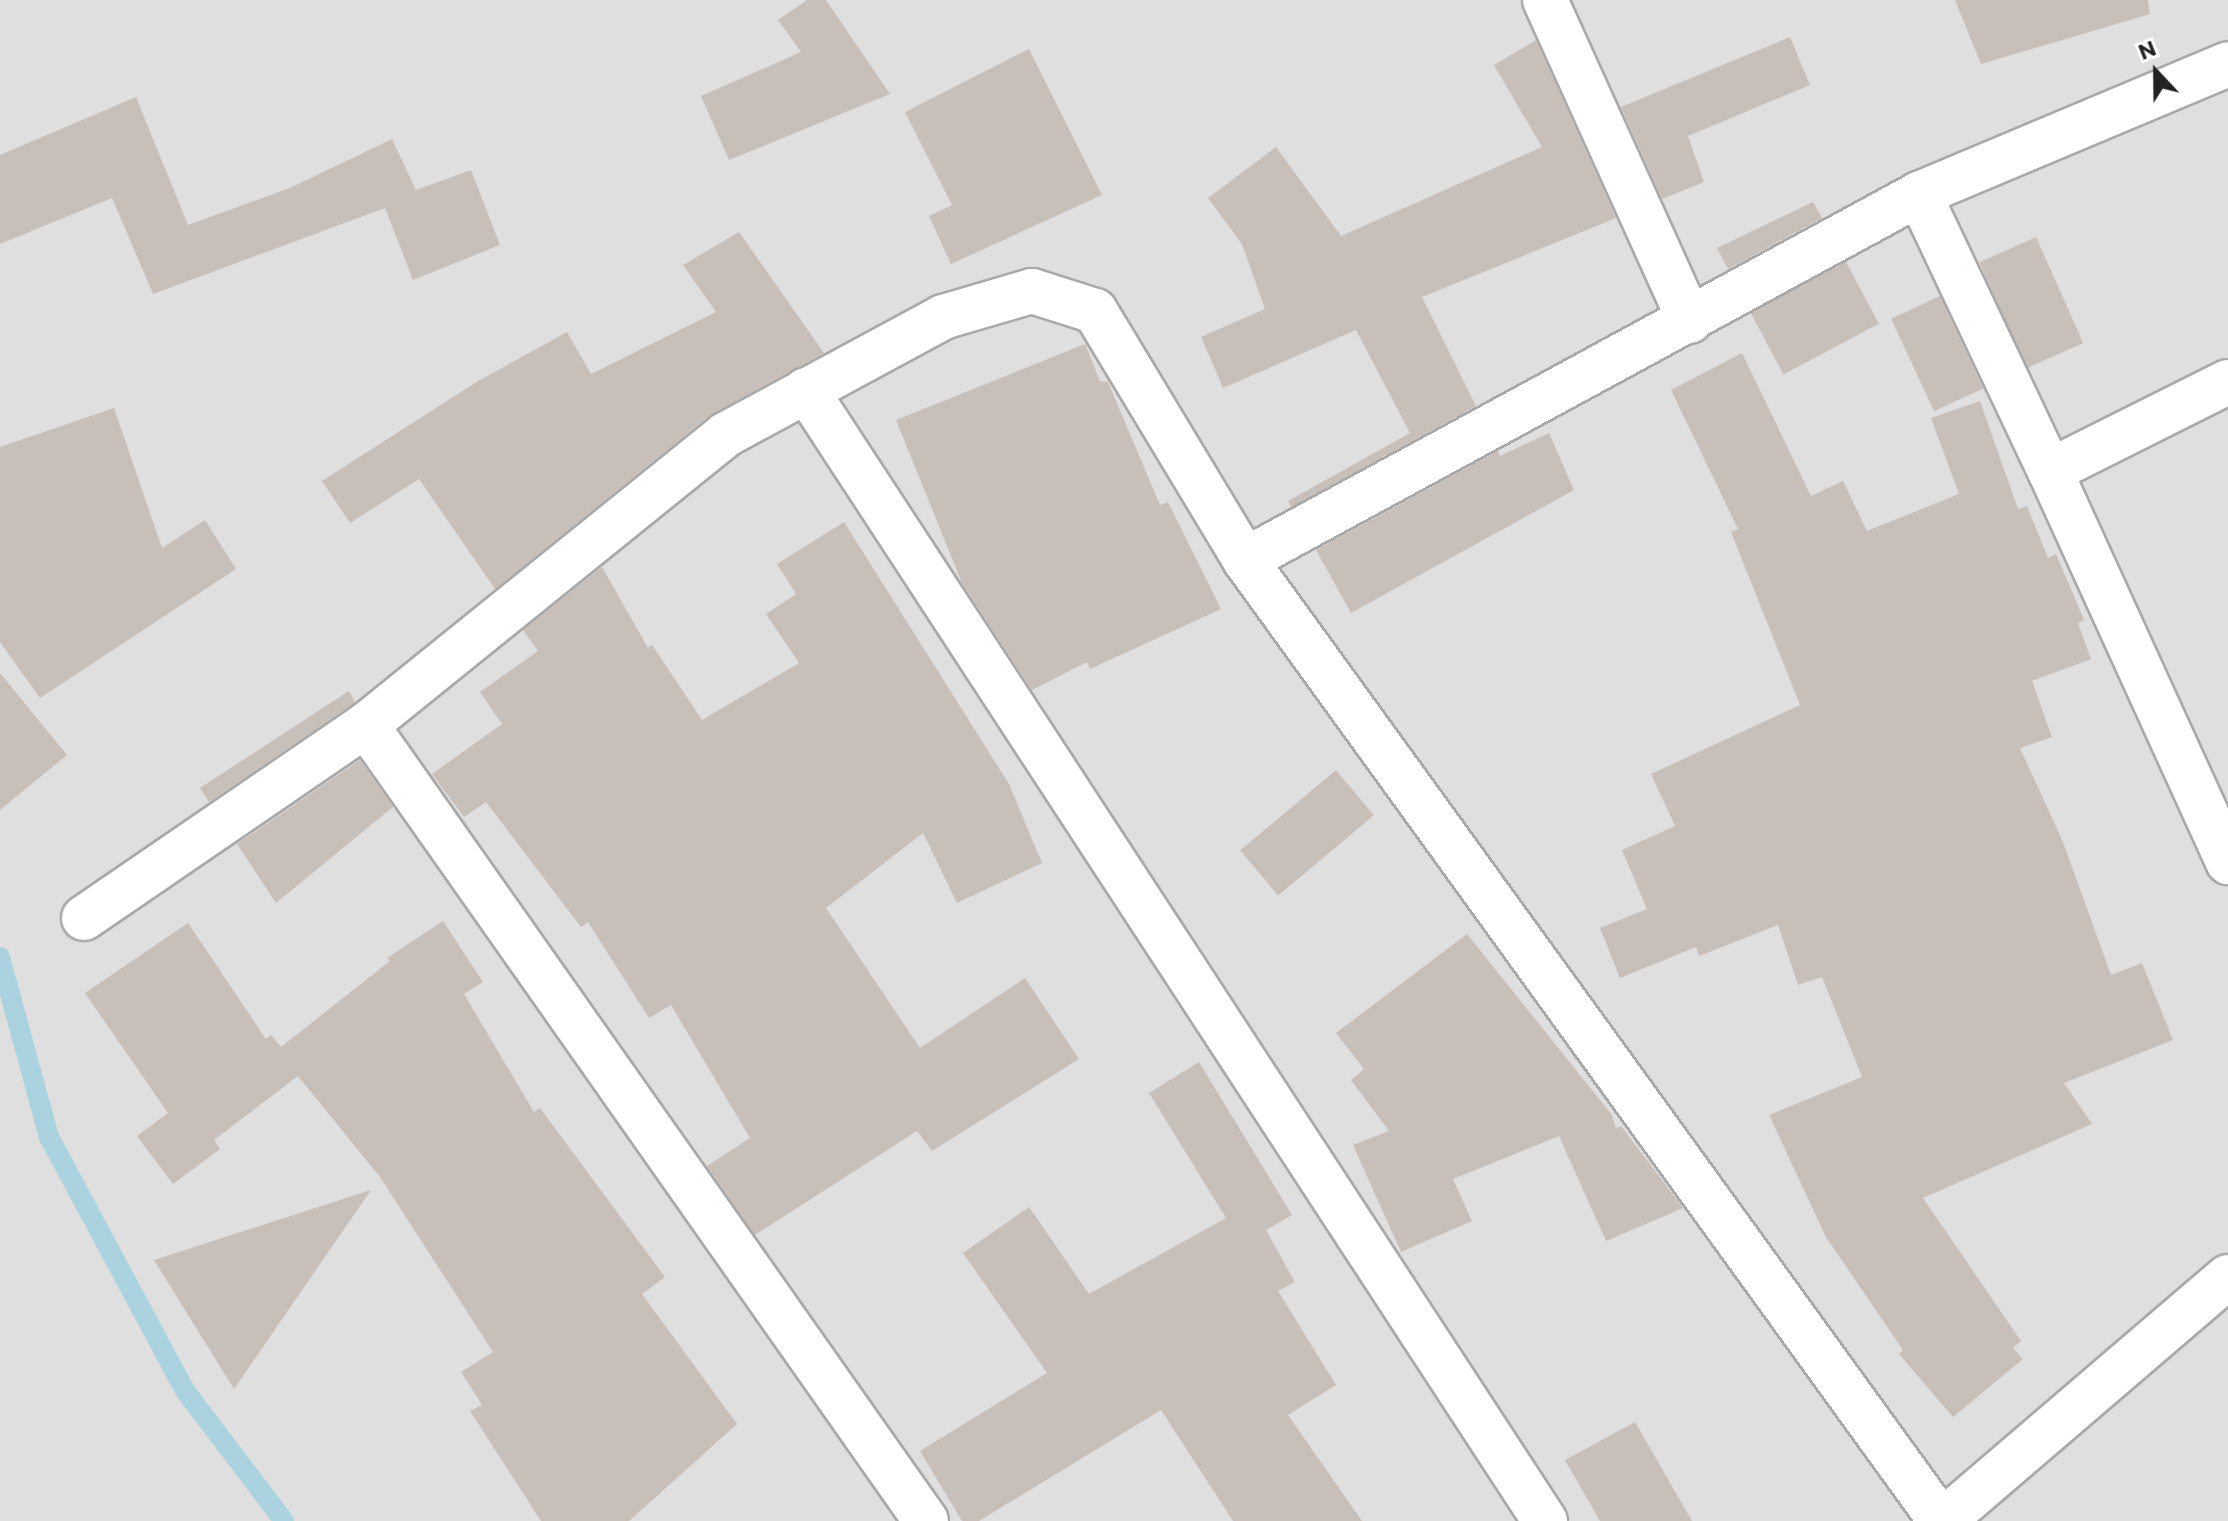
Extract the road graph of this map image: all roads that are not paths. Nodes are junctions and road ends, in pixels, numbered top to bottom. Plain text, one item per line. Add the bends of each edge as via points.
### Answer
1 (1545, 0) edge
2 (2228, 64) edge
3 (1919, 194) junction
4 (1690, 321) junction
5 (2228, 382) edge
6 (806, 390) junction
7 (2050, 471) junction
8 (1245, 560) junction
9 (366, 725) junction
10 (2223, 836) edge
11 (84, 918) dead end
12 (2228, 1277) edge
13 (926, 1521) edge
14 (1545, 1521) edge
15 (1942, 1521) edge

1 - 4 street
2 - 3 street
3 - 4 street
3 - 7 street
4 - 8 street
5 - 7 street
6 - 8 street via 943,317 1032,291 1095,311
6 - 9 street via 725,435
6 - 14 street
7 - 10 street
8 - 15 street
9 - 11 street
9 - 13 street
12 - 15 street

